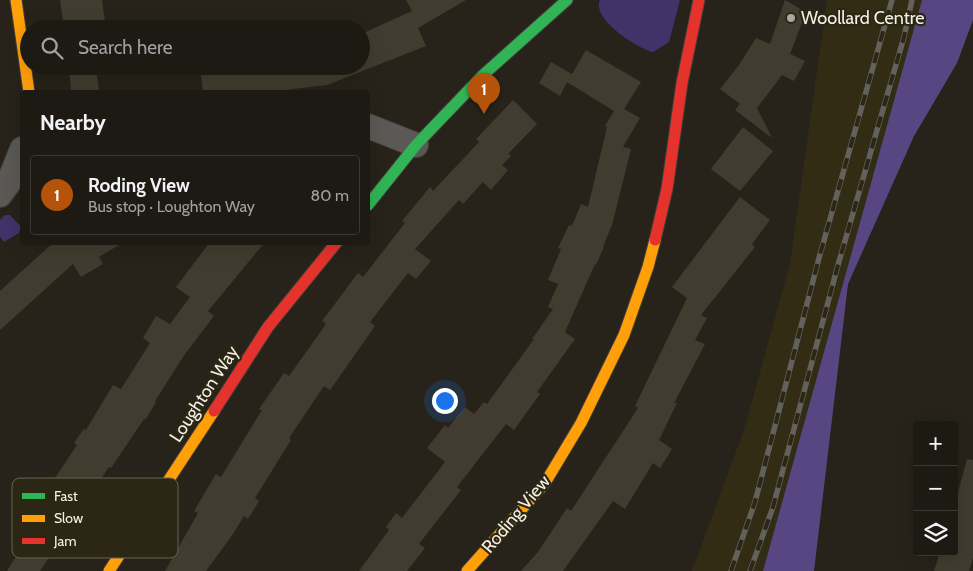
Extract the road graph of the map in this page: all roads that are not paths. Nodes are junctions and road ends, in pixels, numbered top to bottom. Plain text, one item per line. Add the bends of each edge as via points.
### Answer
1 (16, 0) edge
2 (566, 0) edge
3 (699, 0) edge
4 (20, 28) edge
5 (27, 75) edge
6 (29, 90) edge
7 (370, 127) edge
8 (416, 145) junction
9 (20, 157) edge
10 (0, 196) edge
11 (370, 202) edge
12 (335, 245) edge
13 (170, 478) edge
14 (118, 558) edge
15 (110, 571) edge
16 (467, 571) edge

1 - 4 street
2 - 8 street via 483,75
3 - 16 street, Roding View via 682,83 667,189 648,267 624,335 581,423 545,483
5 - 6 street
7 - 8 street
8 - 11 street
9 - 10 street
12 - 13 street, Loughton Way via 268,327
14 - 15 street, Loughton Way

